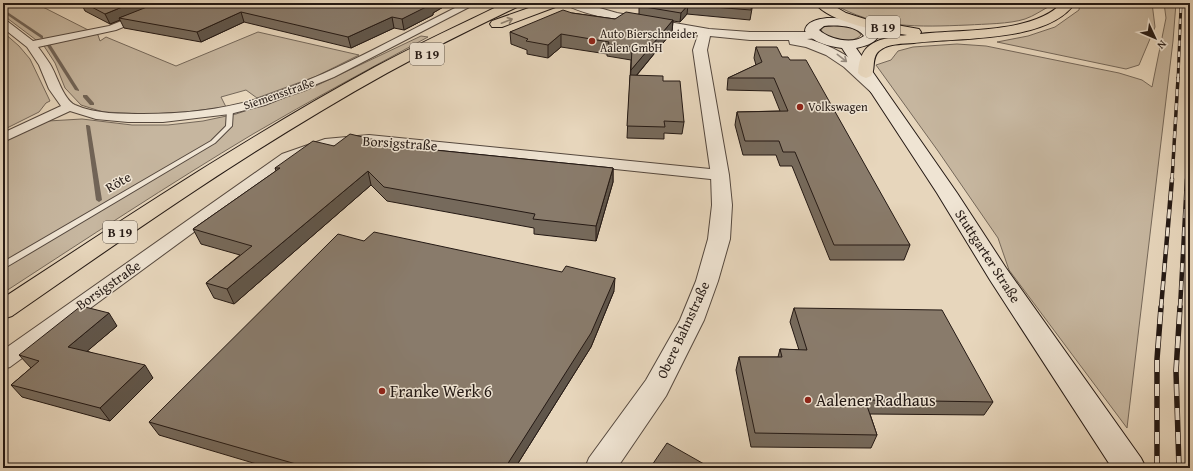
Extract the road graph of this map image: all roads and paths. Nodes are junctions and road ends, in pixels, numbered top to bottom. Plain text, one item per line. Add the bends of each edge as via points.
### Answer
1 (174, 3) edge
2 (472, 3) edge
3 (515, 3) edge
4 (553, 3) edge
5 (571, 3) edge
6 (815, 3) edge
7 (821, 3) edge
8 (1069, 3) edge
9 (827, 22) junction
10 (3, 23) edge
11 (704, 33) junction
12 (870, 34) junction
13 (814, 35) junction
14 (949, 35) junction
15 (765, 37) junction
16 (847, 44) junction
17 (31, 45) junction
18 (871, 82) junction
19 (69, 107) junction
20 (230, 110) junction
21 (306, 113) junction
22 (3, 138) edge
23 (720, 175) junction
24 (3, 266) edge
25 (3, 310) edge
26 (3, 361) edge
27 (1126, 462) edge
28 (600, 468) edge

1 - 17 street via 112,28
2 - 20 street, Siemensstraße via 330,75 261,102
3 - 21 highway, B 19 via 419,48
21 -> 4 highway, B 19 via 447,45
5 - 11 street via 610,16
6 - 9 highway
7 - 14 highway, B 19 via 841,15 868,23
8 - 14 highway, B 19 via 1058,14 1037,24 1003,31
9 - 12 main road via 854,25
9 - 13 main road via 812,28
10 - 17 street
11 - 15 street
11 - 23 street, Obere Bahnstraße via 700,50
12 - 14 highway
12 - 16 main road via 871,37 866,41
13 - 15 street
13 - 16 main road via 828,41
14 - 18 highway via 876,46 867,58
15 -> 18 street via 811,43 834,52
16 - 18 main road, Stuttgarter Straße
17 - 19 street via 45,65 55,89
18 - 27 main road, Stuttgarter Straße
19 - 20 street, Siemensstraße via 96,115 128,118 163,118
19 - 22 street
20 - 24 lane, Röte via 229,126 213,142
21 - 25 highway, B 19 via 130,224
23 - 26 street, Borsigstraße via 369,139 325,143 288,157
23 - 28 street, Obere Bahnstraße via 722,205 719,239 692,320 656,388

